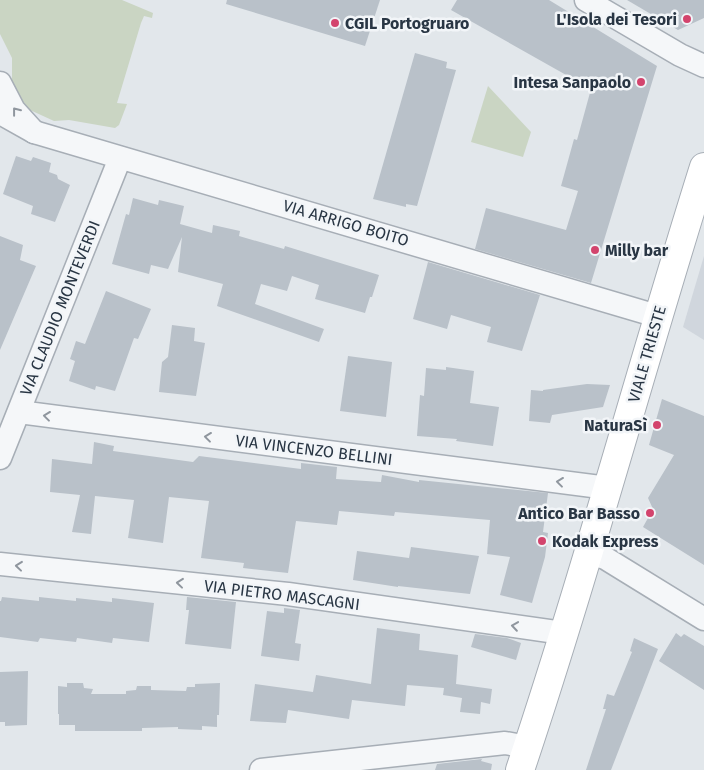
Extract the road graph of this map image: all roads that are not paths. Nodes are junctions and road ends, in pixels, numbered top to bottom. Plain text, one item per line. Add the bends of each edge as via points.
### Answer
1 (586, 0) edge
2 (704, 66) edge
3 (0, 82) edge
4 (0, 113) edge
5 (34, 132) junction
6 (120, 158) junction
7 (704, 167) edge
8 (657, 316) junction
9 (19, 412) junction
10 (0, 458) edge
11 (608, 488) junction
12 (590, 553) junction
13 (0, 564) edge
14 (704, 619) edge
15 (563, 633) junction
16 (524, 759) edge
17 (261, 770) edge

1 - 2 street
5 -> 3 street via 14,110
4 - 5 street, VIA ARRIGO BOITO
5 - 6 street, VIA ARRIGO BOITO
6 - 8 street, VIA ARRIGO BOITO
6 - 9 street, VIA CLAUDIO MONTEVERDI
7 - 8 main road, VIALE TRIESTE
8 - 11 main road, VIALE TRIESTE
9 - 10 street, VIA CLAUDIO MONTEVERDI
11 -> 9 street, VIA VINCENZO BELLINI
11 - 12 main road, VIALE TRIESTE
12 - 14 street via 605,558
12 - 15 main road, VIALE TRIESTE
15 -> 13 street, VIA PIETRO MASCAGNI via 288,594
15 - 16 main road, VIALE TRIESTE
16 - 17 street via 506,743

